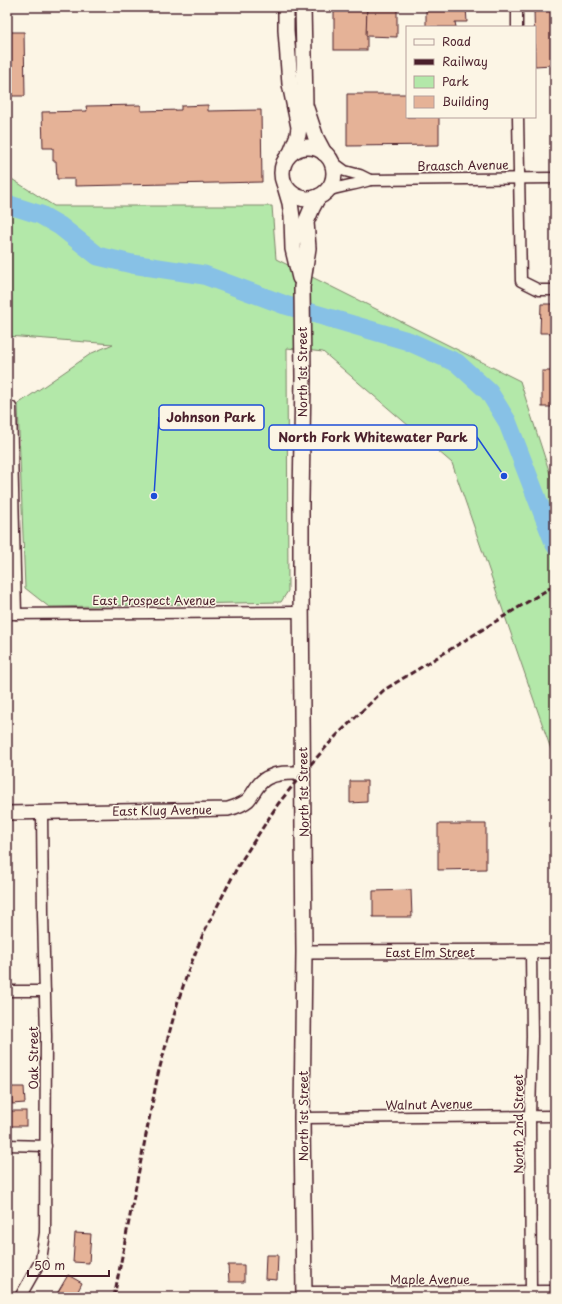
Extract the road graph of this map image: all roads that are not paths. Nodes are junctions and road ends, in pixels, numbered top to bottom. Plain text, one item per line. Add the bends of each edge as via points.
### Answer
1 (286, 7) edge
2 (303, 7) edge
3 (517, 7) edge
4 (517, 26) edge
5 (518, 118) edge
6 (291, 153) junction
7 (327, 156) junction
8 (519, 178) junction
9 (555, 178) edge
10 (370, 180) junction
11 (284, 183) junction
12 (322, 195) junction
13 (302, 287) junction
14 (555, 290) edge
15 (9, 407) edge
16 (301, 612) junction
17 (11, 614) edge
18 (303, 773) junction
19 (7, 813) edge
20 (42, 813) junction
21 (555, 951) edge
22 (304, 952) junction
23 (531, 952) junction
24 (7, 991) edge
25 (45, 991) junction
26 (530, 1116) junction
27 (555, 1116) edge
28 (302, 1118) junction
29 (7, 1145) edge
30 (46, 1146) junction
31 (555, 1291) edge
32 (304, 1294) edge
33 (531, 1294) edge
34 (20, 1297) edge

1 - 6 main road via 290,84 298,127 298,135
2 - 7 main road via 305,106 316,138
3 - 4 street
5 - 8 street
6 - 7 main road via 308,147
6 - 11 main road via 282,167
7 - 10 street, Braasch Avenue via 345,171
7 - 12 main road via 333,168 333,177 331,185
8 - 9 street, Braasch Avenue
8 - 10 street, Braasch Avenue
8 - 14 street via 521,281 539,290
10 - 12 street, Braasch Avenue via 335,188
11 - 12 main road via 288,190 302,198 310,199
11 - 13 main road, North 1st Street via 291,210 293,249
12 - 13 main road, North 1st Street via 306,222 308,248
13 - 16 main road, North 1st Street
15 - 17 street
16 - 17 street, East Prospect Avenue
16 - 18 main road, North 1st Street
18 - 20 street, East Klug Avenue via 268,777 259,784 248,800 240,806 228,809
18 - 22 main road, North 1st Street
19 - 20 street, East Klug Avenue
20 - 25 street, Oak Street
21 - 23 street, East Elm Street
22 - 23 street, East Elm Street
22 - 28 main road, North 1st Street
23 - 26 street, North 2nd Street
24 - 25 street
25 - 30 street, Oak Street
26 - 27 street, Walnut Avenue
26 - 28 street, Walnut Avenue
26 - 33 street, North 2nd Street
28 - 32 main road, North 1st Street
29 - 30 street
30 - 34 street, Oak Street via 45,1233 41,1260
31 - 33 street, Maple Avenue
32 - 33 street, Maple Avenue

